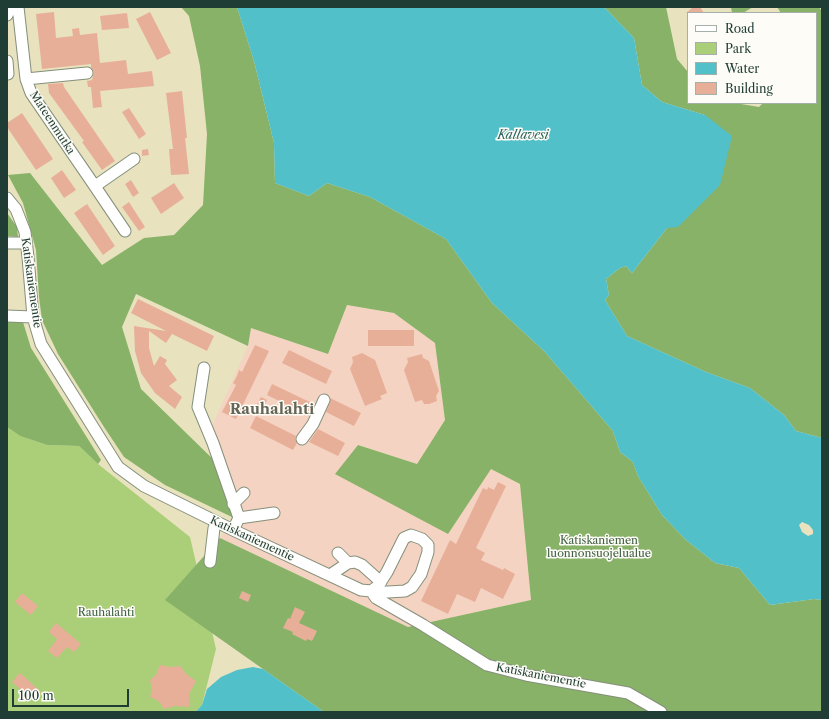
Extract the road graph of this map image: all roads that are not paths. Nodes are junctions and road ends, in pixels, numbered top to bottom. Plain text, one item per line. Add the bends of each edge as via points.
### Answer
1 (17, 7) edge
2 (7, 15) edge
3 (7, 61) edge
4 (87, 73) dead end
5 (8, 74) dead end
6 (26, 79) junction
7 (134, 159) dead end
8 (94, 185) junction
9 (7, 198) edge
10 (125, 231) dead end
11 (7, 243) edge
12 (26, 243) junction
13 (7, 316) edge
14 (33, 317) junction
15 (204, 368) dead end
16 (324, 400) dead end
17 (302, 439) dead end
18 (244, 493) dead end
19 (233, 504) junction
20 (274, 513) dead end
21 (239, 518) junction
22 (214, 528) dead end
23 (233, 530) junction
24 (338, 553) dead end
25 (210, 562) dead end
26 (348, 563) junction
27 (330, 575) junction
28 (381, 582) junction
29 (371, 591) junction
30 (661, 712) edge

1 - 2 street
1 - 6 street, Mateenmutka
3 - 5 street
4 - 6 street
6 - 8 street, Mateenmutka via 31,93
7 - 8 street
8 - 10 street, Mateenmutka
9 - 12 street, Katiskaniementie via 16,209 25,232
11 - 12 street
12 - 14 street, Katiskaniementie
13 - 14 street
14 - 23 street, Katiskaniementie via 41,344 118,467 144,486
15 - 19 street via 198,407 222,466
16 - 17 street via 313,424
18 - 19 street
19 - 21 street
20 - 21 street
21 - 23 street
22 - 25 street
23 - 27 street, Katiskaniementie
24 - 26 street
26 - 27 street
26 - 28 street via 362,565
27 - 29 street, Katiskaniementie via 361,590
28 - 29 street
28 - 29 street via 404,538 411,534 422,539 428,546 428,552 421,574 412,587 404,591
29 - 30 street, Katiskaniementie via 376,598 487,666 628,693

